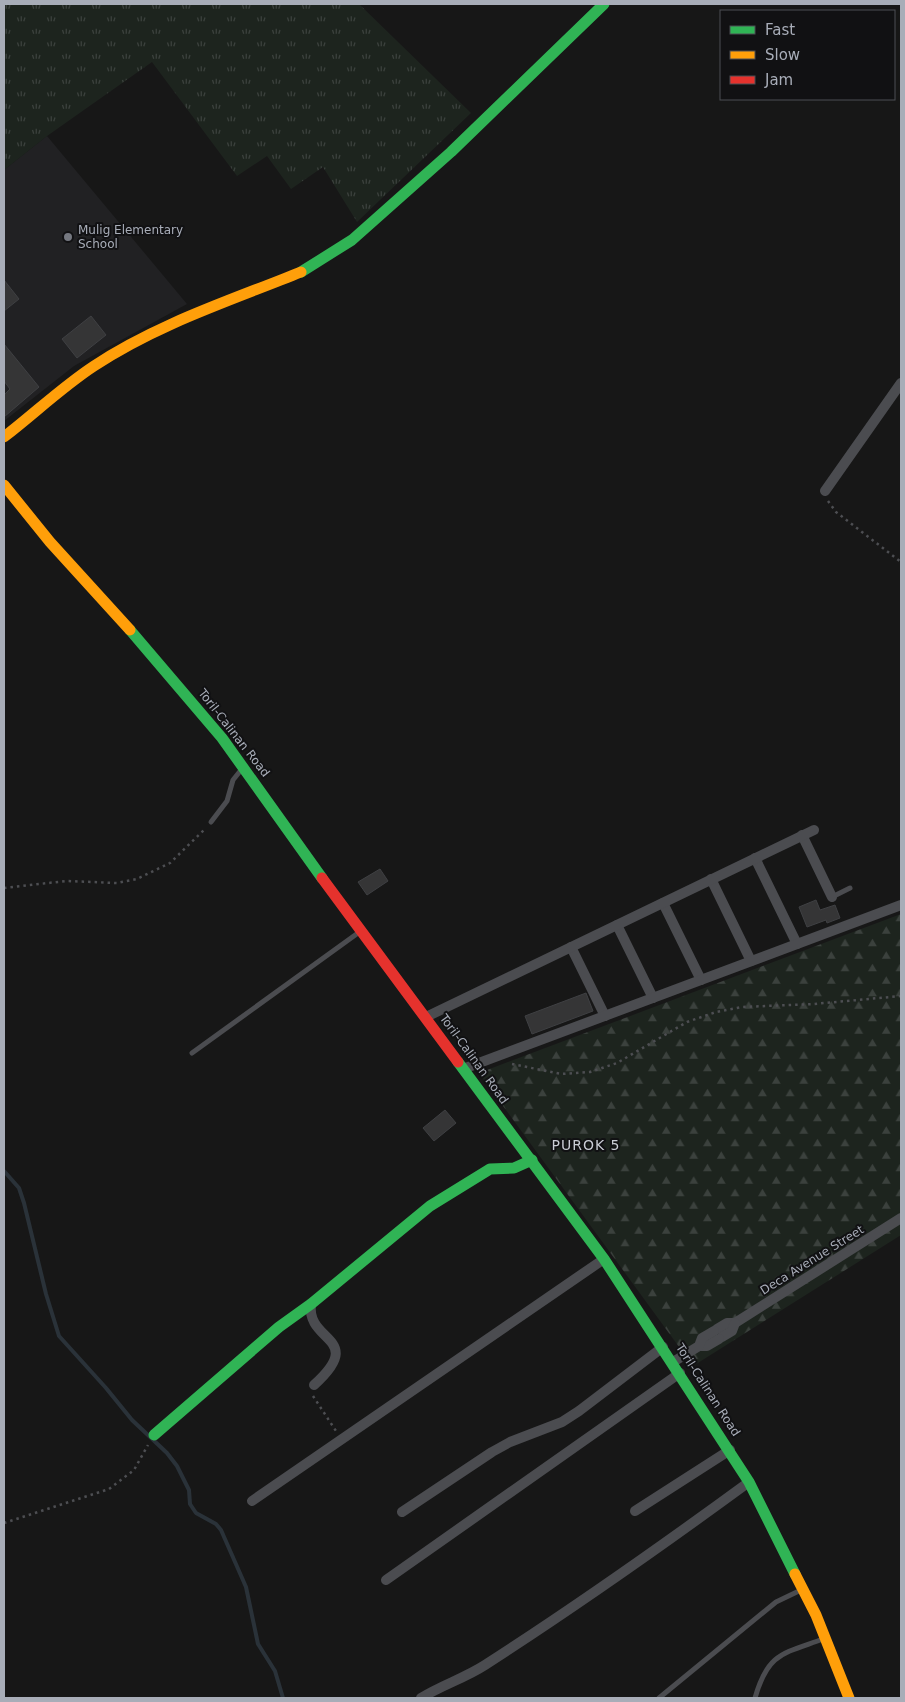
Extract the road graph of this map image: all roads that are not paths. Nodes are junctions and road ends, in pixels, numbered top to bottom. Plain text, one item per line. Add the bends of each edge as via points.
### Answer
1 (604, 4) edge
2 (901, 383) edge
3 (4, 437) edge
4 (4, 485) edge
5 (825, 491) road end
6 (244, 768) junction
7 (211, 822) road end
8 (814, 830) dead end
9 (802, 835) junction
10 (755, 858) junction
11 (711, 879) junction
12 (850, 888) dead end
13 (832, 896) joint
14 (663, 903) junction
15 (901, 904) edge
16 (617, 925) junction
17 (360, 931) junction
18 (797, 944) junction
19 (571, 947) junction
20 (751, 961) junction
21 (701, 980) junction
22 (653, 998) junction
23 (605, 1016) junction
24 (426, 1018) junction
25 (192, 1053) dead end
26 (463, 1069) junction
27 (532, 1160) junction
28 (901, 1218) edge
29 (604, 1259) junction
30 (311, 1304) junction
31 (663, 1347) junction
32 (673, 1362) junction
33 (680, 1372) junction
34 (314, 1385) road end
35 (154, 1435) road end
36 (730, 1450) junction
37 (749, 1482) junction
38 (252, 1501) dead end
39 (635, 1511) dead end
40 (402, 1512) dead end
41 (386, 1580) dead end
42 (804, 1589) junction
43 (825, 1638) junction
44 (421, 1698) edge
45 (659, 1698) edge
46 (755, 1698) edge
47 (849, 1698) edge

1 - 3 main road via 451,152 352,240 306,270 157,331 123,349 93,367
2 - 5 street
4 - 6 main road, Toril-Calinan Road via 50,542 175,681
6 - 7 lane via 233,780 227,801
6 - 17 main road, Toril-Calinan Road
8 - 9 street
9 - 10 street
9 - 13 street
10 - 11 street
10 - 18 street
11 - 14 street
11 - 20 street
12 - 13 lane
14 - 16 street
14 - 21 street
15 - 18 street
16 - 19 street
16 - 22 street
17 - 24 main road, Toril-Calinan Road
17 - 25 lane
18 - 20 street
19 - 23 street
19 - 24 street
20 - 21 street
21 - 22 street
22 - 23 street
23 - 26 street
24 - 26 main road, Toril-Calinan Road
26 - 27 main road, Toril-Calinan Road
27 - 29 main road, Toril-Calinan Road
27 - 30 main road via 514,1168 490,1169 451,1191
28 - 32 street, Deca Avenue Street via 735,1323 732,1331 718,1334 708,1346 699,1346
29 - 31 main road, Toril-Calinan Road
29 - 38 street
30 - 34 street via 312,1320 336,1351 333,1366
30 - 35 main road via 272,1332
31 - 32 main road, Toril-Calinan Road
31 - 40 street via 579,1411 555,1425 504,1445
32 - 33 main road, Toril-Calinan Road
33 - 36 main road, Toril-Calinan Road
33 - 41 street
36 - 37 main road, Toril-Calinan Road
36 - 39 street
37 - 42 main road, Toril-Calinan Road
37 - 44 street via 483,1666
42 - 43 main road, Toril-Calinan Road
42 - 45 lane via 776,1602
43 - 46 lane via 782,1654 771,1662
43 - 47 main road, Toril-Calinan Road

